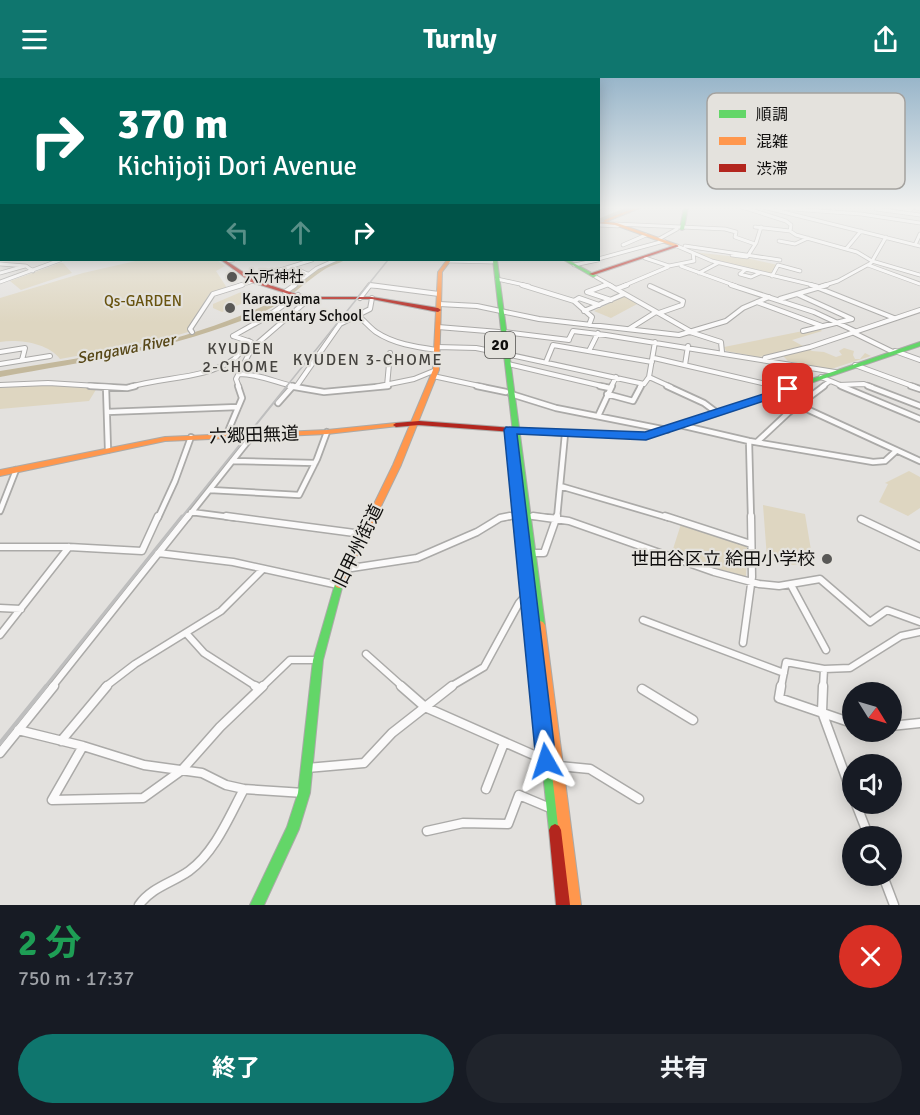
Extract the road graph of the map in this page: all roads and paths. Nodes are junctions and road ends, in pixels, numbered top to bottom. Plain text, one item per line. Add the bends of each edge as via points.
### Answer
1 (643, 246) edge
2 (676, 246) edge
3 (754, 246) edge
4 (834, 246) edge
5 (849, 246) edge
6 (881, 246) edge
7 (679, 247) junction
8 (846, 249) junction
9 (693, 252) junction
10 (749, 254) junction
11 (600, 258) edge
12 (645, 258) junction
13 (780, 260) dead end
14 (25, 261) edge
15 (55, 261) edge
16 (228, 261) edge
17 (307, 261) edge
18 (313, 261) edge
19 (333, 261) edge
20 (447, 261) edge
21 (453, 261) edge
22 (483, 261) edge
23 (493, 261) edge
24 (493, 261) edge
25 (568, 261) edge
26 (590, 261) edge
27 (872, 261) junction
28 (318, 263) dead end
29 (718, 263) junction
30 (0, 264) edge
31 (17, 265) junction
32 (574, 265) junction
33 (868, 265) junction
34 (26, 266) junction
35 (681, 266) junction
36 (292, 267) junction
37 (668, 267) junction
38 (33, 271) junction
39 (800, 271) dead end
40 (0, 273) edge
41 (699, 273) junction
42 (308, 274) junction
43 (593, 275) junction
44 (920, 275) edge
45 (772, 276) junction
46 (250, 279) junction
47 (497, 279) junction
48 (0, 282) edge
49 (607, 284) junction
50 (920, 284) edge
51 (650, 286) dead end
52 (817, 286) junction
53 (616, 289) junction
54 (290, 293) junction
55 (439, 294) junction
56 (624, 294) junction
57 (797, 294) junction
58 (769, 297) junction
59 (310, 298) junction
60 (360, 298) junction
61 (372, 298) junction
62 (780, 299) junction
63 (610, 300) junction
64 (574, 301) junction
65 (757, 302) junction
66 (599, 305) junction
67 (439, 307) junction
68 (920, 310) edge
69 (499, 311) junction
70 (584, 311) junction
71 (658, 312) junction
72 (358, 316) junction
73 (894, 318) junction
74 (839, 322) junction
75 (588, 325) junction
76 (600, 326) junction
77 (822, 326) junction
78 (438, 327) junction
79 (629, 329) junction
80 (690, 331) junction
81 (803, 331) dead end
82 (192, 332) dead end
83 (501, 332) junction
84 (855, 332) junction
85 (598, 334) junction
86 (569, 339) junction
87 (249, 341) junction
88 (655, 342) junction
89 (256, 344) junction
90 (920, 344) edge
91 (688, 346) junction
92 (567, 347) junction
93 (437, 348) junction
94 (589, 351) junction
95 (0, 352) edge
96 (722, 352) junction
97 (894, 352) junction
98 (390, 353) dead end
99 (504, 353) junction
100 (50, 356) dead end
101 (763, 358) junction
102 (22, 360) junction
103 (653, 360) junction
104 (920, 360) edge
105 (546, 362) junction
106 (0, 364) edge
107 (508, 364) junction
108 (685, 365) junction
109 (855, 365) junction
110 (577, 368) junction
111 (835, 372) junction
112 (434, 373) junction
113 (602, 373) junction
114 (239, 374) junction
115 (616, 377) junction
116 (650, 377) junction
117 (821, 377) junction
118 (572, 379) junction
119 (830, 381) junction
120 (596, 384) junction
121 (642, 384) junction
122 (0, 385) edge
123 (839, 385) junction
124 (294, 386) junction
125 (387, 386) junction
126 (106, 387) junction
127 (610, 388) junction
128 (788, 389) junction
129 (920, 389) edge
130 (508, 393) junction
131 (607, 394) junction
132 (278, 403) dead end
133 (798, 405) junction
134 (920, 406) edge
135 (238, 407) junction
136 (107, 411) junction
137 (716, 412) junction
138 (598, 416) junction
139 (920, 419) edge
140 (413, 424) junction
141 (680, 425) junction
142 (513, 430) junction
143 (666, 430) junction
144 (327, 432) junction
145 (565, 434) junction
146 (252, 435) junction
147 (191, 436) junction
148 (226, 436) junction
149 (749, 441) junction
150 (757, 442) junction
151 (108, 450) junction
152 (896, 451) junction
153 (920, 461) edge
154 (232, 462) junction
155 (315, 463) junction
156 (16, 470) junction
157 (0, 473) edge
158 (560, 486) junction
159 (210, 490) junction
160 (0, 511) edge
161 (191, 512) junction
162 (523, 515) junction
163 (557, 518) junction
164 (861, 519) dead end
165 (362, 534) junction
166 (751, 544) junction
167 (0, 547) edge
168 (69, 547) junction
169 (920, 547) edge
170 (158, 553) junction
171 (531, 553) junction
172 (263, 569) junction
173 (345, 569) junction
174 (751, 582) junction
175 (338, 585) junction
176 (791, 585) junction
177 (527, 594) junction
178 (0, 608) edge
179 (21, 609) junction
180 (643, 620) dead end
181 (920, 622) edge
182 (920, 632) edge
183 (186, 633) junction
184 (0, 636) edge
185 (743, 643) dead end
186 (826, 650) dead end
187 (366, 654) dead end
188 (318, 660) junction
189 (824, 669) junction
190 (784, 673) junction
191 (260, 689) junction
192 (642, 689) dead end
193 (425, 706) junction
194 (822, 712) junction
195 (842, 719) edge
196 (693, 720) dead end
197 (920, 723) edge
198 (902, 725) edge
199 (18, 730) junction
200 (61, 741) junction
201 (504, 743) junction
202 (83, 746) junction
203 (0, 753) edge
204 (546, 761) junction
205 (556, 765) junction
206 (842, 767) edge
207 (307, 768) junction
208 (182, 770) junction
209 (244, 789) junction
210 (486, 789) dead end
211 (304, 793) junction
212 (639, 799) dead end
213 (552, 809) junction
214 (427, 831) dead end
215 (887, 886) edge
216 (139, 905) edge
217 (257, 905) edge
218 (563, 905) edge
219 (574, 905) edge
220 (894, 905) edge

1 - 11 street
2 - 7 main road
3 - 10 street
4 - 8 street
5 - 8 street
6 - 27 street
7 - 9 street
7 - 10 street
7 - 12 main road
8 - 27 street
9 - 10 street via 745,258
9 - 29 street
9 - 35 street via 694,260
10 - 13 street
12 - 37 street
12 - 43 main road
14 - 31 street
15 - 38 street
16 - 46 main road
17 - 36 street
18 - 28 street
19 - 42 street
20 - 55 main road, 旧甲州街道 via 440,272
21 - 22 street
23 - 47 main road, 20
24 - 69 main road, 20
25 - 32 main road
26 - 32 street
27 - 33 street
27 - 44 street
29 - 41 street
29 - 45 street
30 - 31 street
31 - 34 street
32 - 43 main road
33 - 50 street
33 - 52 street via 838,281
34 - 38 street
34 - 40 street
35 - 37 street
35 - 41 street
36 - 42 street
36 - 46 street
37 - 53 street
38 - 48 street
39 - 45 street via 778,265
41 - 58 street
42 - 54 street
43 - 49 street
45 - 52 street
46 - 54 main road
46 - 82 street via 213,294 190,329
47 - 64 street
47 - 69 main road, 20
49 - 53 street
49 - 63 street via 587,292
51 - 71 street via 683,301 682,305
52 - 57 street
52 - 73 street
53 - 56 street
54 - 59 main road
54 - 87 street via 265,318 233,336
55 - 60 street via 370,285
55 - 67 main road, 旧甲州街道
56 - 63 street
56 - 71 street
57 - 62 street
57 - 74 street via 852,319
58 - 62 street
58 - 65 street
59 - 60 main road
59 - 89 street
60 - 61 main road
61 - 67 main road
61 - 72 street via 370,309
62 - 74 street
63 - 66 street
64 - 66 street via 579,298
64 - 70 street
65 - 77 street
65 - 80 street via 726,321
66 - 70 street
67 - 69 street via 477,306
67 - 78 main road, 旧甲州街道
68 - 73 street
69 - 75 street
69 - 83 main road, 20
70 - 75 street via 592,317
71 - 79 street
71 - 80 street
72 - 93 street via 388,337
72 - 124 street via 340,324
73 - 84 street
74 - 77 street
74 - 84 street
75 - 76 street
76 - 79 street
76 - 85 street
77 - 81 street
78 - 83 street
78 - 93 main road, 旧甲州街道
79 - 80 street via 679,335
80 - 96 street via 721,342
83 - 86 street
83 - 99 main road, 20
84 - 97 street
84 - 101 street
85 - 86 street via 573,331
85 - 88 street
85 - 94 street
86 - 92 street
87 - 89 street
87 - 126 street via 235,358 210,370 127,388
88 - 91 street
88 - 103 street
89 - 114 street
90 - 97 main road, 六郷田無道
91 - 96 street
91 - 108 street
92 - 94 street
92 - 105 street via 553,345
93 - 99 street
93 - 112 main road, 旧甲州街道
94 - 103 street
95 - 102 street via 25,348
96 - 101 street
97 - 104 street
97 - 109 main road, 六郷田無道
98 - 125 street
99 - 105 street
99 - 107 main road, 20
99 - 130 main road, 20
100 - 102 street
101 - 111 street
102 - 106 street
103 - 108 street
103 - 116 street
105 - 110 street
107 - 118 street
107 - 130 main road, 20
108 - 128 street
109 - 111 main road, 六郷田無道
109 - 129 street
110 - 113 street
110 - 118 street
111 - 117 main road, 六郷田無道
112 - 125 street
112 - 130 street
112 - 140 main road, 旧甲州街道
113 - 115 street
113 - 120 street
114 - 124 street via 256,374
114 - 135 street via 235,382 242,396
115 - 121 street
115 - 127 street
116 - 121 street
116 - 137 street
117 - 119 street
117 - 128 main road, 六郷田無道
118 - 120 street
119 - 123 street
119 - 133 street
120 - 127 street
121 - 131 street via 633,401
122 - 126 street
123 - 134 street via 864,384
123 - 139 street
124 - 125 street via 324,392
124 - 132 street
126 - 136 street
127 - 131 street
128 - 137 main road, 六郷田無道
130 - 138 street
130 - 142 main road, 20
131 - 138 street
133 - 150 street
133 - 152 street
135 - 136 street
135 - 148 street
136 - 151 street
137 - 141 main road, 六郷田無道
138 - 143 street
140 - 142 main road, 六郷田無道
140 - 144 main road, 六郷田無道
140 - 165 main road, 旧甲州街道
141 - 143 main road, 六郷田無道
141 - 149 street
142 - 145 main road, 六郷田無道
142 - 162 main road, 20
143 - 145 main road, 六郷田無道 via 640,436
144 - 146 main road, 六郷田無道
144 - 155 street
145 - 158 street
146 - 148 main road, 六郷田無道
146 - 154 street
147 - 148 main road, 六郷田無道
147 - 151 main road, 六郷田無道
147 - 168 street via 175,482 142,551
149 - 150 street
149 - 166 street
150 - 152 street via 877,462 885,461
151 - 156 main road, 六郷田無道
152 - 153 street
154 - 155 street
154 - 159 street
155 - 159 street via 299,495
156 - 157 main road, 六郷田無道
156 - 160 street
158 - 163 street
158 - 166 street
159 - 161 street
161 - 165 street
161 - 170 street
162 - 163 street
162 - 171 main road, 20
162 - 173 street via 500,518 417,558
162 - 177 main road, 20
163 - 171 street via 544,553
163 - 174 street
164 - 169 street
165 - 173 main road, 旧甲州街道
166 - 174 street
167 - 168 street
168 - 179 street
170 - 172 street
170 - 199 street
171 - 205 main road, 20
172 - 175 street
172 - 183 street via 221,611
173 - 175 main road, 旧甲州街道
174 - 176 street
174 - 185 street
175 - 188 main road, 旧甲州街道
176 - 181 street via 822,580 870,622 887,610
176 - 186 street
177 - 193 street via 484,667
177 - 204 main road, 20
178 - 179 street
179 - 184 street
180 - 190 street
182 - 189 street via 901,636 850,668
183 - 191 street via 204,653
183 - 200 street via 103,689
187 - 193 street
188 - 191 street via 290,660
188 - 207 main road, 旧甲州街道
189 - 190 street via 786,662
189 - 194 street
190 - 194 street via 778,698
191 - 208 street
192 - 196 street
193 - 201 street
193 - 207 street via 364,763
194 - 195 street
194 - 206 street
197 - 198 street
199 - 200 street
199 - 203 street
200 - 202 street
201 - 204 street
201 - 210 street
202 - 208 street via 144,765
202 - 208 street via 52,800 143,798
204 - 213 main road, 20
205 - 212 street via 590,769
205 - 219 main road, 20
207 - 211 main road, 旧甲州街道
208 - 209 street
209 - 211 street
209 - 216 street via 211,847 195,866 159,885
211 - 217 main road, 旧甲州街道 via 293,829
213 - 214 street via 519,795 508,824 463,822
213 - 218 main road, 20
215 - 220 street

